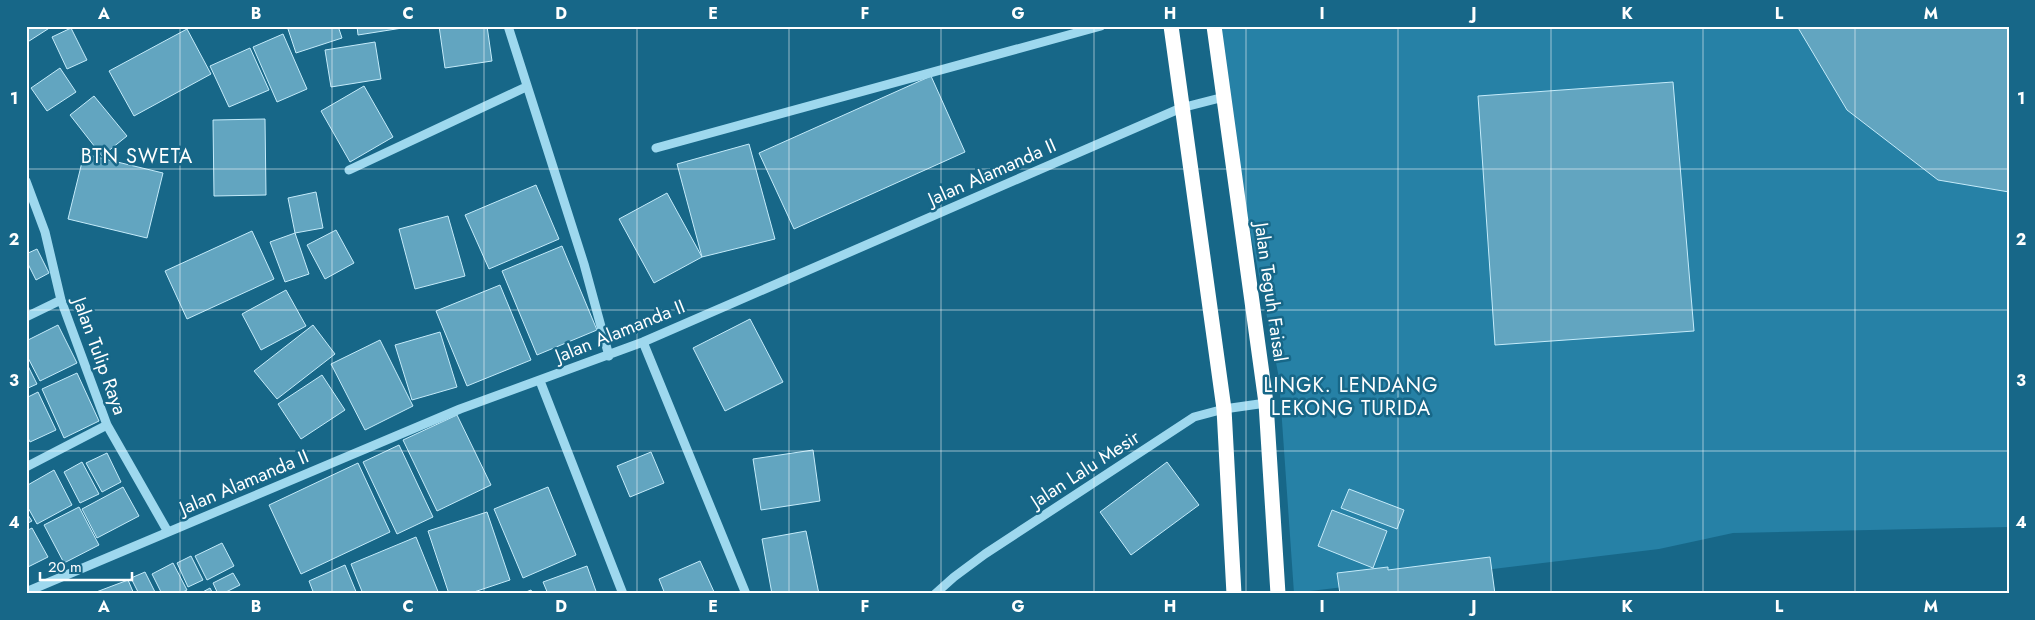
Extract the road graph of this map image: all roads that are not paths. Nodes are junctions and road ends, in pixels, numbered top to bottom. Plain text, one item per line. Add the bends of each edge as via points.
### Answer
1 (508, 26) edge
2 (1101, 26) edge
3 (1171, 26) edge
4 (1214, 26) edge
5 (526, 87) junction
6 (1224, 97) junction
7 (1182, 108) junction
8 (656, 148) dead end
9 (349, 170) dead end
10 (26, 182) edge
11 (61, 300) junction
12 (26, 316) edge
13 (643, 342) junction
14 (608, 356) junction
15 (540, 381) junction
16 (1266, 403) junction
17 (1224, 409) junction
18 (107, 425) junction
19 (26, 467) edge
20 (168, 532) junction
21 (26, 592) edge
22 (623, 594) edge
23 (746, 594) edge
24 (935, 594) edge
25 (1234, 594) edge
26 (1278, 594) edge

1 - 5 street
2 - 8 street
3 - 7 highway
4 - 6 highway, Jalan Teguh Faisal
5 - 9 street
5 - 14 street via 584,264
6 - 7 street, Jalan Alamanda II
6 - 16 highway, Jalan Teguh Faisal
7 - 13 street, Jalan Alamanda II
7 - 17 highway
10 - 11 street, Jalan Tulip Raya via 47,238
11 - 12 street
11 - 18 street, Jalan Tulip Raya
13 - 14 street, Jalan Alamanda II
13 - 23 street
14 - 15 street, Jalan Alamanda II
15 - 20 street, Jalan Alamanda II via 460,409
15 - 22 street
16 - 17 street, Jalan Lalu Mesir
16 - 26 highway, Jalan Teguh Faisal
17 - 24 street, Jalan Lalu Mesir via 1194,417 985,554
17 - 25 highway
18 - 19 street
18 - 20 street, Jalan Tulip Raya
20 - 21 street, Jalan Alamanda II

